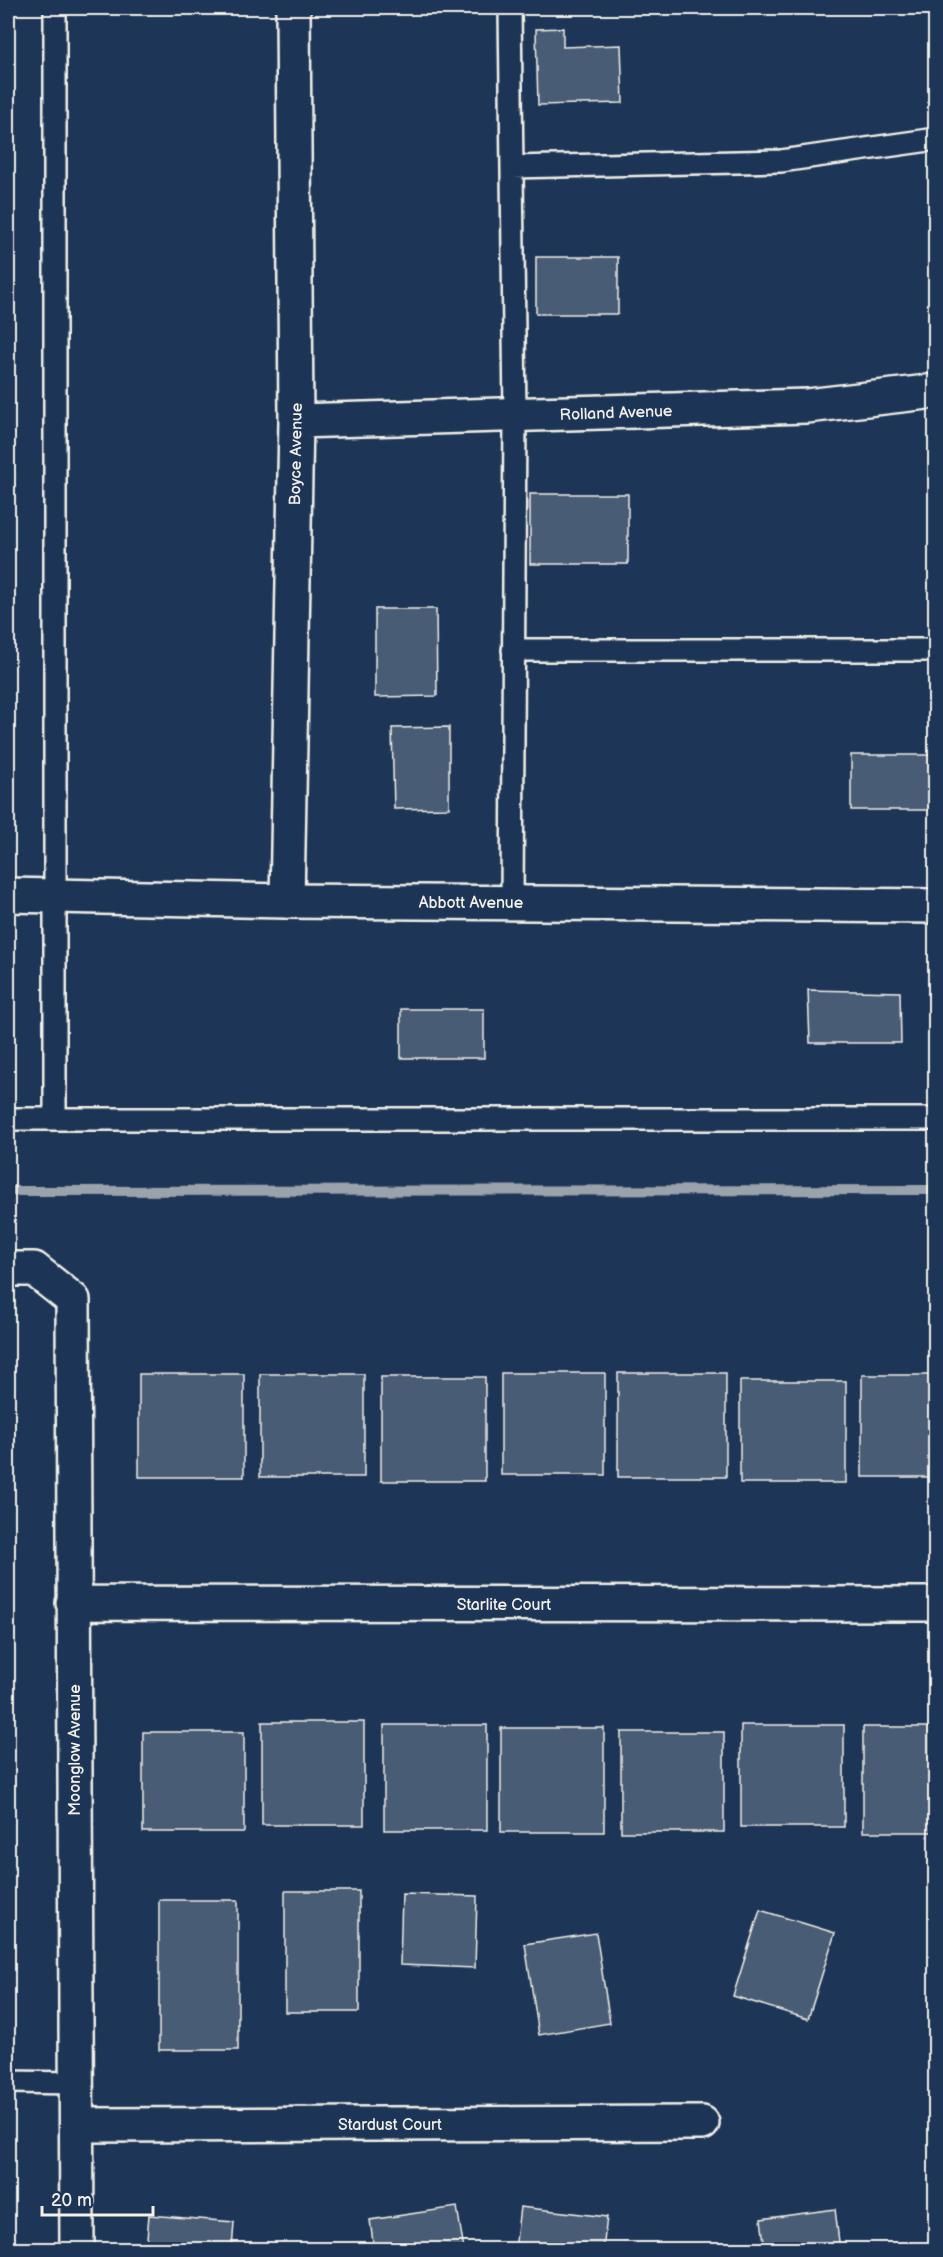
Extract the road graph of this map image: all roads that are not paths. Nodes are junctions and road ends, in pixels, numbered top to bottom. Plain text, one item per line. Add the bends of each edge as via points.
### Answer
1 (55, 8) edge
2 (293, 8) edge
3 (510, 8) edge
4 (936, 140) edge
5 (512, 167) junction
6 (936, 391) edge
7 (515, 414) junction
8 (296, 421) junction
9 (513, 650) junction
10 (936, 650) edge
11 (8, 896) edge
12 (56, 897) junction
13 (287, 902) junction
14 (512, 903) junction
15 (936, 906) edge
16 (8, 1119) edge
17 (55, 1119) junction
18 (936, 1119) edge
19 (21, 1269) edge
20 (73, 1603) junction
21 (936, 1604) edge
22 (8, 2082) edge
23 (77, 2083) junction
24 (702, 2123) dead end
25 (77, 2125) junction
26 (77, 2250) edge

1 - 12 lane
2 - 8 street, Boyce Avenue
3 - 5 lane
4 - 5 lane via 782,161
5 - 7 lane
6 - 7 street, Rolland Avenue via 807,406
7 - 8 street, Rolland Avenue
7 - 9 lane
8 - 13 street, Boyce Avenue
9 - 10 lane
9 - 14 lane
11 - 12 street, Abbott Avenue
12 - 13 street, Abbott Avenue
12 - 17 lane
13 - 14 street, Abbott Avenue
14 - 15 street, Abbott Avenue
16 - 17 lane
17 - 18 lane
19 - 20 street, Moonglow Avenue via 73,1299
20 - 21 street, Starlite Court
20 - 23 street, Moonglow Avenue
22 - 23 lane
23 - 25 street, Moonglow Avenue
24 - 25 street, Stardust Court
25 - 26 street, Moonglow Avenue

